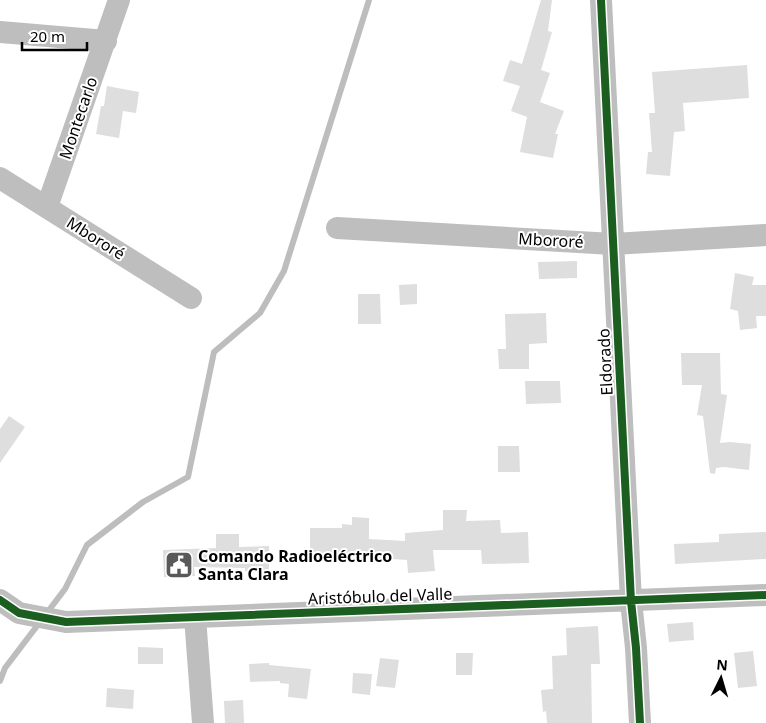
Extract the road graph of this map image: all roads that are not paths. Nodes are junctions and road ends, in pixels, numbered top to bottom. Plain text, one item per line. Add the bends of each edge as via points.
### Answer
1 (119, 0) edge
2 (601, 0) edge
3 (0, 32) edge
4 (106, 40) junction
5 (0, 178) edge
6 (47, 207) junction
7 (337, 228) dead end
8 (766, 235) edge
9 (613, 244) junction
10 (191, 298) dead end
11 (766, 595) edge
12 (0, 600) edge
13 (631, 600) junction
14 (196, 617) junction
15 (203, 723) edge
16 (640, 723) edge

1 - 4 street, Montecarlo
2 - 9 street, Eldorado
3 - 4 street
4 - 6 street, Montecarlo
5 - 6 street, Mbororé
6 - 10 street, Mbororé
7 - 9 street, Mbororé
8 - 9 street, Mbororé
9 - 13 street, Eldorado
11 - 13 street, Aristóbulo del Valle
12 - 14 street, Aristóbulo del Valle via 19,612 66,622
13 - 14 street, Aristóbulo del Valle
13 - 16 street, Eldorado
14 - 15 street

